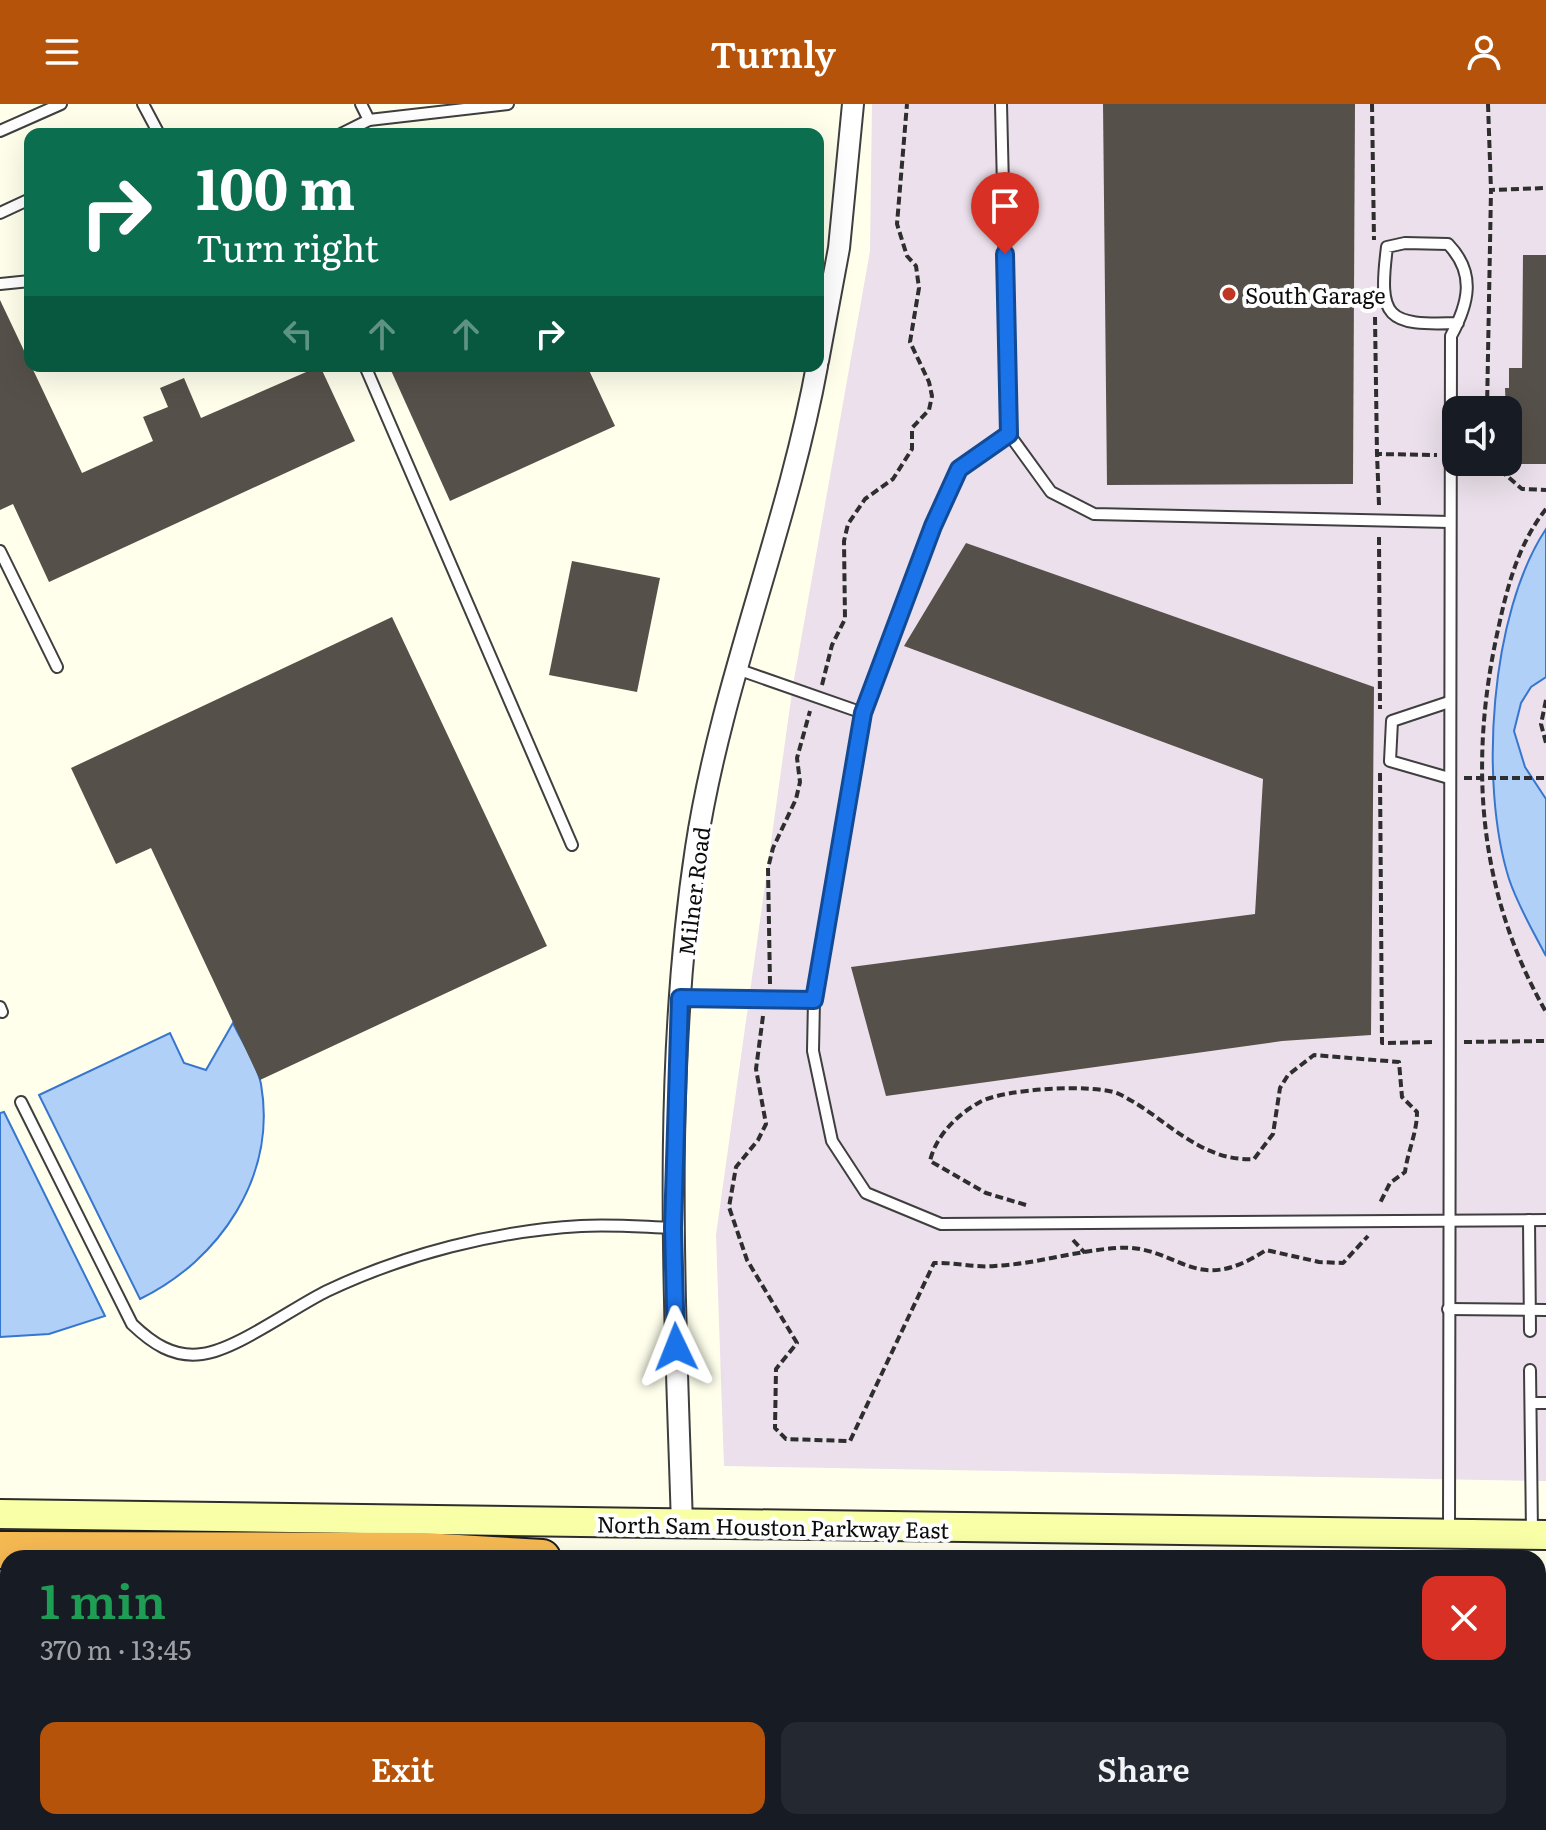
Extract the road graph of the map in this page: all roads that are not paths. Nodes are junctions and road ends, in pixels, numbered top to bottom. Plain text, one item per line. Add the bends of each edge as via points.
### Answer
1 (60, 104) edge
2 (143, 104) edge
3 (361, 104) edge
4 (508, 104) edge
5 (853, 104) edge
6 (1001, 104) edge
7 (369, 120) junction
8 (156, 128) edge
9 (353, 128) edge
10 (0, 131) edge
11 (24, 202) edge
12 (0, 213) edge
13 (24, 282) edge
14 (0, 284) edge
15 (1458, 323) junction
16 (824, 331) edge
17 (368, 372) edge
18 (816, 372) edge
19 (1009, 434) junction
20 (1450, 522) junction
21 (0, 551) edge
22 (57, 667) dead end
23 (737, 669) junction
24 (1449, 702) junction
25 (863, 713) junction
26 (1449, 778) junction
27 (572, 845) dead end
28 (680, 998) junction
29 (814, 1000) junction
30 (21, 1102) dead end
31 (1447, 1220) junction
32 (1529, 1220) junction
33 (1546, 1220) edge
34 (673, 1228) junction
35 (1448, 1309) junction
36 (1530, 1310) junction
37 (1546, 1310) edge
38 (1530, 1331) dead end
39 (1530, 1370) dead end
40 (1531, 1403) junction
41 (1546, 1403) edge
42 (0, 1514) edge
43 (682, 1525) junction
44 (1449, 1534) junction
45 (1539, 1534) edge

1 - 10 lane
2 - 8 lane
3 - 7 lane
4 - 7 lane
5 - 16 street, Milner Road via 839,248
6 - 19 lane
7 - 9 lane
11 - 12 lane
13 - 14 lane
15 - 15 lane via 1467,273 1448,244 1387,247 1382,288 1385,307 1394,317 1415,323
15 - 20 lane via 1451,336
17 - 27 lane
18 - 23 street, Milner Road
19 - 20 lane via 1051,492 1094,514
19 - 25 lane via 959,469
20 - 24 lane
21 - 22 lane
23 - 25 lane
23 - 28 street, Milner Road via 696,847
24 - 26 lane
24 - 26 lane via 1392,721 1390,761
25 - 29 lane
26 - 31 lane
28 - 29 lane
28 - 34 street, Milner Road
29 - 31 lane via 813,1051 832,1141 866,1193 941,1224
30 - 34 lane via 132,1324 153,1344 180,1354 215,1351 327,1291 450,1247 584,1225
31 - 32 lane
31 - 35 lane
32 - 33 lane
32 - 36 lane
34 - 43 street, Milner Road
35 - 36 lane
35 - 44 lane
36 - 37 lane
36 - 38 lane
39 - 40 lane
40 - 41 lane
40 - 45 lane
42 - 43 main road, North Sam Houston Parkway East
43 - 44 main road, North Sam Houston Parkway East
44 - 45 main road, North Sam Houston Parkway East

